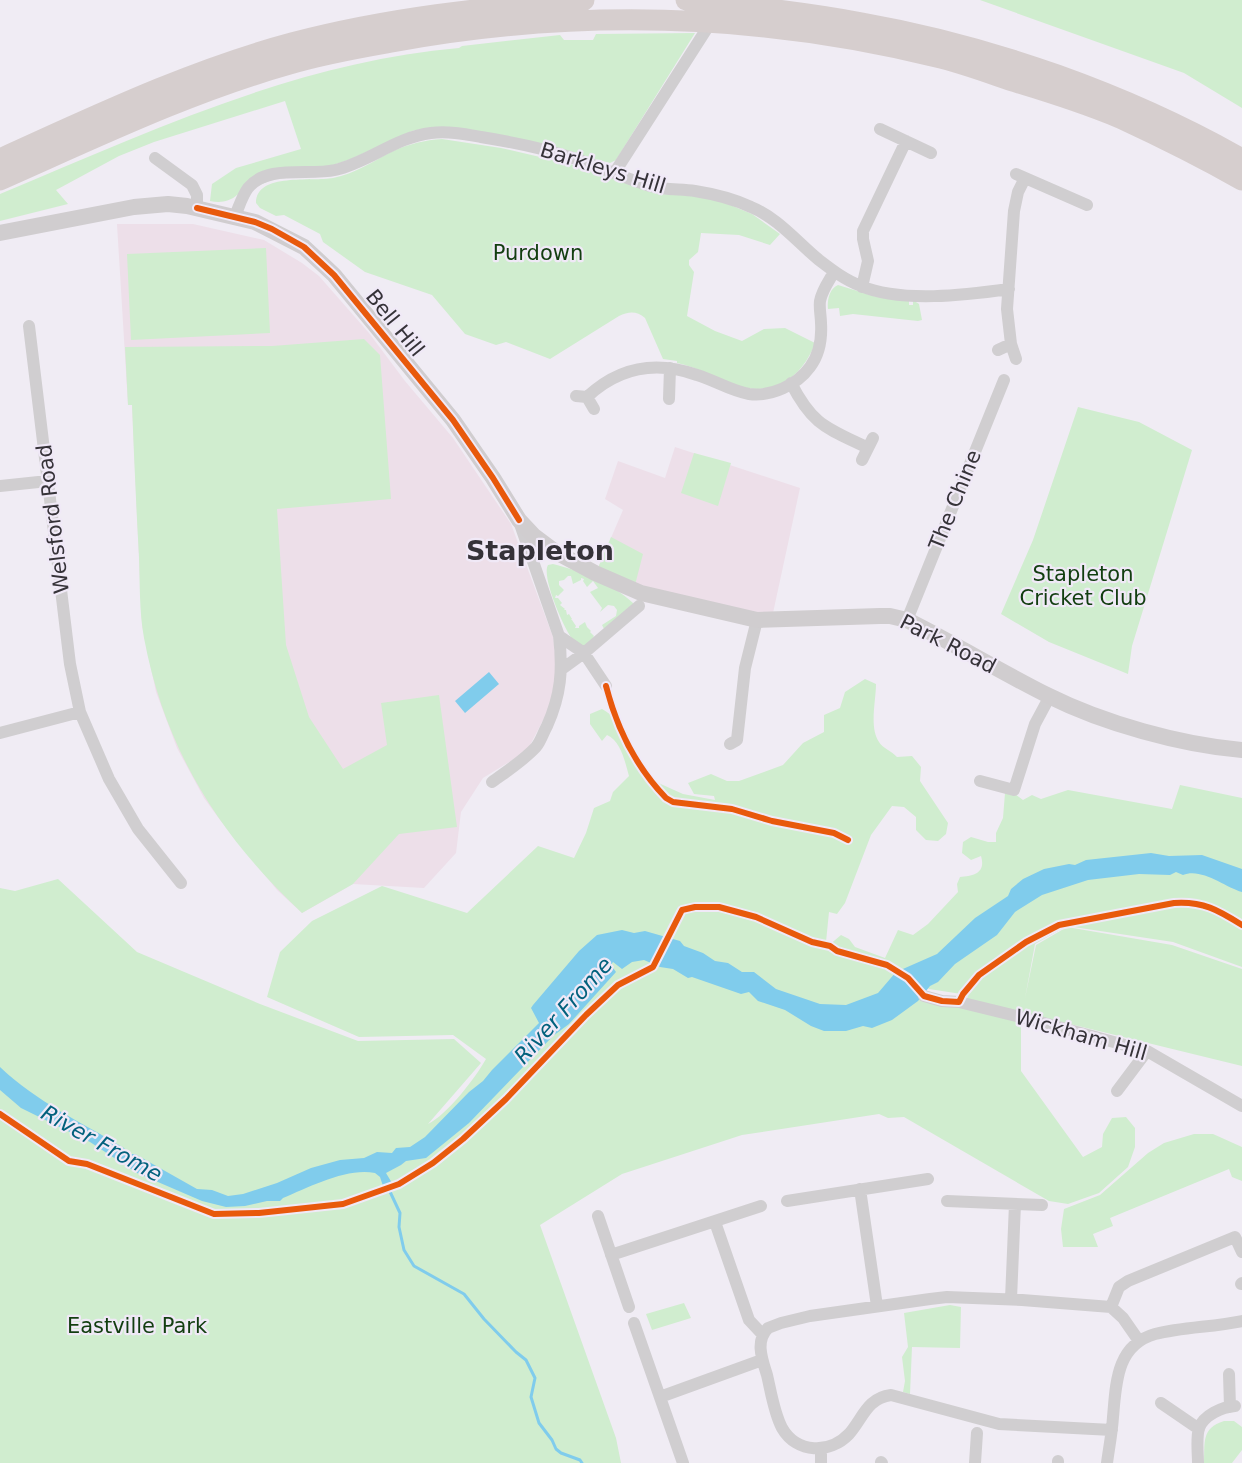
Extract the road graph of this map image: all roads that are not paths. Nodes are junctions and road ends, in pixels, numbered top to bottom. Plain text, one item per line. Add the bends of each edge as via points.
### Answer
1 (584, 0) edge
2 (686, 0) edge
3 (726, 0) edge
4 (880, 129) dead end
5 (906, 141) junction
6 (931, 153) dead end
7 (155, 158) dead end
8 (0, 159) edge
9 (1242, 159) edge
10 (615, 172) junction
11 (0, 180) edge
12 (1242, 180) edge
13 (1087, 205) dead end
14 (197, 208) junction
15 (235, 216) junction
16 (0, 233) edge
17 (834, 272) junction
18 (862, 287) junction
19 (1009, 289) junction
20 (29, 326) dead end
21 (1011, 344) junction
22 (998, 350) dead end
23 (1016, 359) dead end
24 (670, 368) junction
25 (1004, 380) dead end
26 (791, 383) junction
27 (669, 399) dead end
28 (594, 409) dead end
29 (862, 460) dead end
30 (48, 481) junction
31 (0, 486) edge
32 (519, 520) junction
33 (547, 546) junction
34 (534, 567) junction
35 (639, 606) dead end
36 (757, 620) junction
37 (907, 620) junction
38 (559, 636) junction
39 (584, 653) junction
40 (562, 669) junction
41 (606, 686) dead end
42 (1050, 696) junction
43 (80, 712) junction
44 (0, 733) edge
45 (730, 744) dead end
46 (1242, 750) edge
47 (492, 782) dead end
48 (980, 782) dead end
49 (181, 883) dead end
50 (924, 996) dead end
51 (1147, 1051) junction
52 (1117, 1091) dead end
53 (1229, 1097) junction
54 (1242, 1100) edge
55 (1242, 1106) edge
56 (928, 1179) dead end
57 (860, 1189) junction
58 (787, 1201) dead end
59 (947, 1201) dead end
60 (1015, 1204) junction
61 (1042, 1205) dead end
62 (760, 1206) dead end
63 (598, 1216) dead end
64 (715, 1222) junction
65 (1239, 1235) edge
66 (1242, 1252) edge
67 (611, 1255) junction
68 (1011, 1299) junction
69 (629, 1306) dead end
70 (877, 1306) junction
71 (1111, 1307) junction
72 (1242, 1321) edge
73 (634, 1323) dead end
74 (763, 1335) junction
75 (1139, 1341) junction
76 (762, 1360) junction
77 (1229, 1374) dead end
78 (660, 1397) junction
79 (1161, 1403) dead end
80 (1199, 1429) junction
81 (1112, 1430) junction
82 (977, 1433) dead end
83 (821, 1449) junction
84 (682, 1463) edge
85 (822, 1463) edge
86 (975, 1463) edge
87 (1107, 1463) edge
88 (1198, 1463) edge

1 - 8 highway via 500,6 351,29 290,44 218,66
2 - 9 highway via 864,23 950,43 1059,75
3 - 10 street
4 - 5 street
5 - 6 street
5 - 18 street via 864,229 862,239 868,261
7 - 14 street via 197,192
10 - 15 street, Barkleys Hill via 534,147 435,132 408,138 341,169 266,176 247,189
10 - 17 street, Barkleys Hill via 652,186 695,191 750,206 783,227
11 - 12 highway via 224,84 292,63 504,24 641,19 793,30 942,58 1119,118
13 - 19 street via 1020,176
14 - 15 main road, Bell Hill
14 - 16 main road, Bell Hill via 168,204 134,207
15 - 32 main road, Bell Hill via 303,247 334,275 453,420
17 - 18 street, Barkleys Hill
17 - 26 street via 820,299 817,354 807,371
18 - 19 street, Barkleys Hill via 930,296
19 - 21 street via 1006,316
20 - 30 street, Welsford Road
21 - 22 street
21 - 23 street
24 - 26 street via 749,394 767,393
24 - 27 street
24 - 28 street via 627,372 608,380 582,396
25 - 37 street, The Chine
26 - 29 street via 803,406 817,421 871,443
30 - 31 street
30 - 43 street, Welsford Road via 70,664
32 - 33 main road, Bell Hill
32 - 34 street
33 - 34 street
33 - 36 main road, Park Road via 633,590
34 - 38 street
35 - 39 street
36 - 37 main road, Park Road via 880,616
36 - 45 street via 745,668 736,740
37 - 42 main road, Park Road
38 - 39 street
38 - 40 street
39 - 40 street
39 - 41 street
40 - 47 street via 558,702 538,745
42 - 46 main road, Park Road via 1143,730
42 - 48 street via 1035,724 1014,790
43 - 44 street
43 - 49 street, Welsford Road via 120,802
50 - 51 street, Wickham Hill
51 - 52 street
51 - 53 street, Wickham Hill
53 - 54 street, Wickham Hill
53 - 55 street, Wickham Hill
56 - 57 street
57 - 58 street
57 - 70 street
59 - 60 street
60 - 61 street
60 - 68 street
62 - 64 street
63 - 67 street
64 - 67 street
64 - 74 street via 748,1320
65 - 66 street
65 - 71 street via 1124,1282
67 - 69 street
68 - 70 street via 947,1298
68 - 71 street
70 - 74 street via 804,1317 768,1328
71 - 75 street
72 - 75 street via 1158,1334
73 - 78 street
74 - 76 street
75 - 81 street via 1125,1356 1117,1377
76 - 78 street
76 - 83 street via 784,1431 802,1446
77 - 80 street via 1233,1406 1212,1414
78 - 84 street
79 - 80 street
80 - 88 street
81 - 83 street via 999,1424 888,1396 868,1406 843,1439
81 - 87 street
82 - 86 street
83 - 85 street

